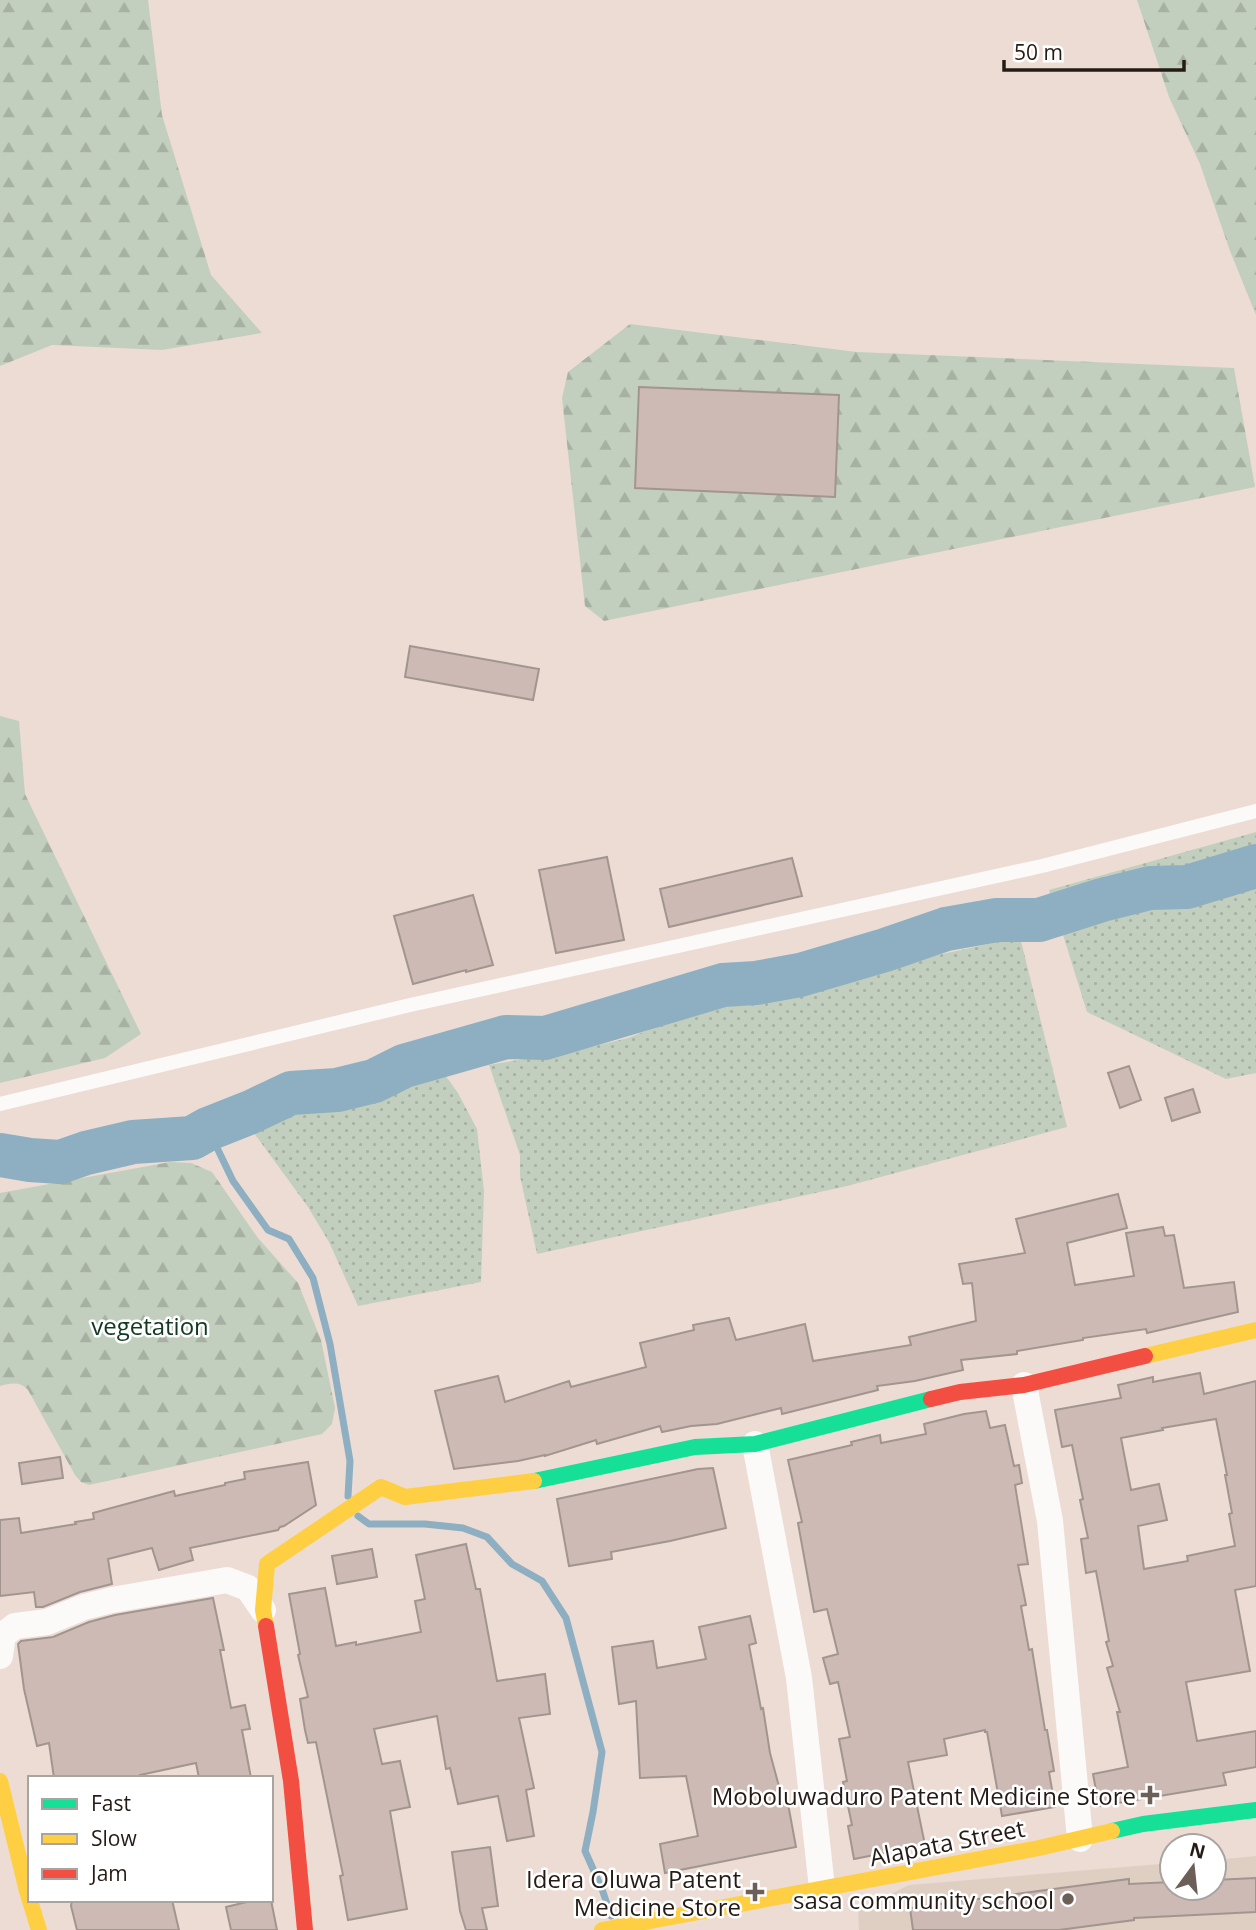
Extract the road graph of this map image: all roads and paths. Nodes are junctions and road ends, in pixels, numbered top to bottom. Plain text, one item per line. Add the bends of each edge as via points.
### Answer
1 (1256, 811) edge
2 (0, 1104) edge
3 (1256, 1330) edge
4 (1024, 1385) junction
5 (755, 1444) junction
6 (263, 1610) junction
7 (0, 1656) edge
8 (0, 1781) edge
9 (1256, 1810) edge
10 (1080, 1839) junction
11 (822, 1888) junction
12 (28, 1894) edge
13 (30, 1902) edge
14 (39, 1930) edge
15 (305, 1930) edge
16 (602, 1930) edge

1 - 2 lane via 1042,866 410,1005
3 - 4 street
4 - 5 street via 960,1392
4 - 10 street via 1049,1521
5 - 6 street via 695,1447 535,1481 405,1497 381,1487 267,1564
5 - 11 street via 799,1678
6 - 7 street via 248,1588 227,1580 112,1600 47,1622 15,1626 3,1636
6 - 15 street via 291,1781
8 - 12 street
9 - 10 street, Alapata Street via 1143,1824
10 - 11 street, Alapata Street
11 - 16 street, Alapata Street
13 - 14 street

